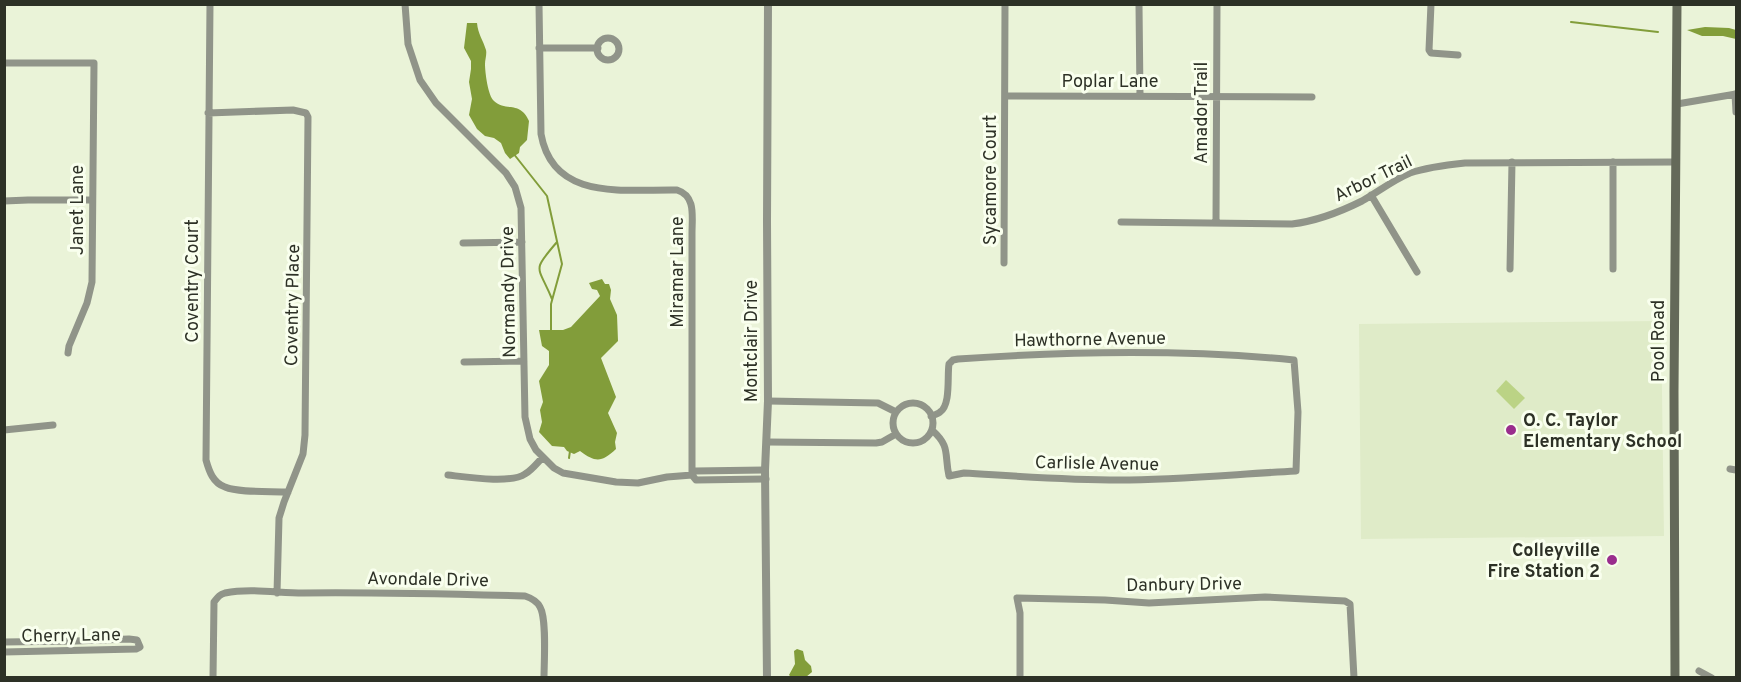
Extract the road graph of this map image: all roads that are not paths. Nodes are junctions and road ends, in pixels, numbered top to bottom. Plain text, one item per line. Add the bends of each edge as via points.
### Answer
1 (210, 4) edge
2 (405, 4) edge
3 (539, 4) edge
4 (768, 4) edge
5 (1005, 4) edge
6 (1217, 4) edge
7 (1431, 4) edge
8 (1677, 4) edge
9 (1139, 5) edge
10 (539, 48) junction
11 (598, 48) dead end
12 (1458, 55) dead end
13 (4, 63) edge
14 (1736, 94) edge
15 (1005, 96) junction
16 (1140, 96) junction
17 (1216, 96) junction
18 (1312, 98) dead end
19 (1677, 104) junction
20 (1737, 112) edge
21 (208, 113) junction
22 (1512, 162) junction
23 (1613, 162) junction
24 (1676, 162) junction
25 (1371, 195) junction
26 (92, 200) junction
27 (4, 201) edge
28 (1122, 222) dead end
29 (1216, 222) junction
30 (522, 242) junction
31 (463, 243) dead end
32 (1004, 264) dead end
33 (1510, 269) dead end
34 (1613, 269) dead end
35 (1417, 272) dead end
36 (68, 354) dead end
37 (524, 361) junction
38 (464, 363) dead end
39 (768, 402) junction
40 (896, 412) junction
41 (931, 416) junction
42 (53, 425) dead end
43 (4, 430) edge
44 (932, 430) junction
45 (896, 434) junction
46 (767, 442) junction
47 (543, 457) junction
48 (1296, 471) joint
49 (694, 473) junction
50 (766, 474) junction
51 (448, 475) dead end
52 (288, 492) junction
53 (278, 593) junction
54 (5, 642) edge
55 (5, 652) edge
56 (1699, 671) dead end
57 (213, 678) edge
58 (544, 678) edge
59 (767, 678) edge
60 (1020, 678) edge
61 (1354, 678) edge
62 (1675, 678) edge
63 (1712, 678) edge

1 - 21 street, Coventry Court
2 - 30 street, Normandy Drive via 408,44 420,80 436,103 506,172 521,208
3 - 10 street, Miramar Lane
4 - 39 street, Montclair Drive
5 - 15 street, Sycamore Court
6 - 17 street, Amador Trail
7 - 12 street via 1429,50
8 - 19 main road, Pool Road
9 - 16 street
10 - 11 street
10 - 49 street, Miramar Lane via 541,134 552,164 571,180 591,188 677,190 690,199
13 - 26 street, Janet Lane via 94,63
14 - 19 street
14 - 20 street
15 - 16 street, Poplar Lane
15 - 32 street, Sycamore Court
16 - 17 street, Poplar Lane
17 - 18 street, Poplar Lane
17 - 29 street, Amador Trail
19 - 24 main road, Pool Road
21 - 52 street, Coventry Court via 206,460 209,473 224,487
21 - 52 street, Coventry Place via 293,110 308,117 305,435 303,454
22 - 23 street, Arbor Trail
22 - 25 street, Arbor Trail via 1465,163 1420,170
22 - 33 street
23 - 24 street, Arbor Trail
23 - 34 street
24 - 62 main road, Pool Road
25 - 29 street, Arbor Trail via 1308,222
25 - 35 street
26 - 27 street
26 - 36 street, Janet Lane via 92,282
28 - 29 street, Arbor Trail
30 - 31 street
30 - 37 street, Normandy Drive
37 - 38 street
37 - 47 street, Normandy Drive via 526,427
39 - 40 street via 878,403
39 - 46 street, Montclair Drive
40 - 41 street via 906,404 915,404
40 - 45 street via 892,423
41 - 44 street
41 - 48 street, Hawthorne Avenue via 944,408 949,364 958,359 1161,352 1294,360 1298,412
42 - 43 street
44 - 45 street via 918,443 906,442
44 - 48 street, Carlisle Avenue via 945,444 950,476 964,473 1120,480
45 - 46 street via 876,443
46 - 50 street, Montclair Drive
47 - 49 street, Normandy Drive via 563,472 616,482 638,483
47 - 51 street via 517,478
49 - 50 street, Normandy Drive
50 - 59 street, Montclair Drive
52 - 53 street, Coventry Place via 279,518
53 - 57 street, Avondale Drive via 242,591 219,596 214,602
53 - 58 street, Avondale Drive via 525,596 542,609
54 - 55 street
54 - 55 street, Cherry Lane via 129,639 137,640 140,647
56 - 63 street
60 - 61 street, Danbury Drive via 1017,598 1149,603 1265,597 1350,604

